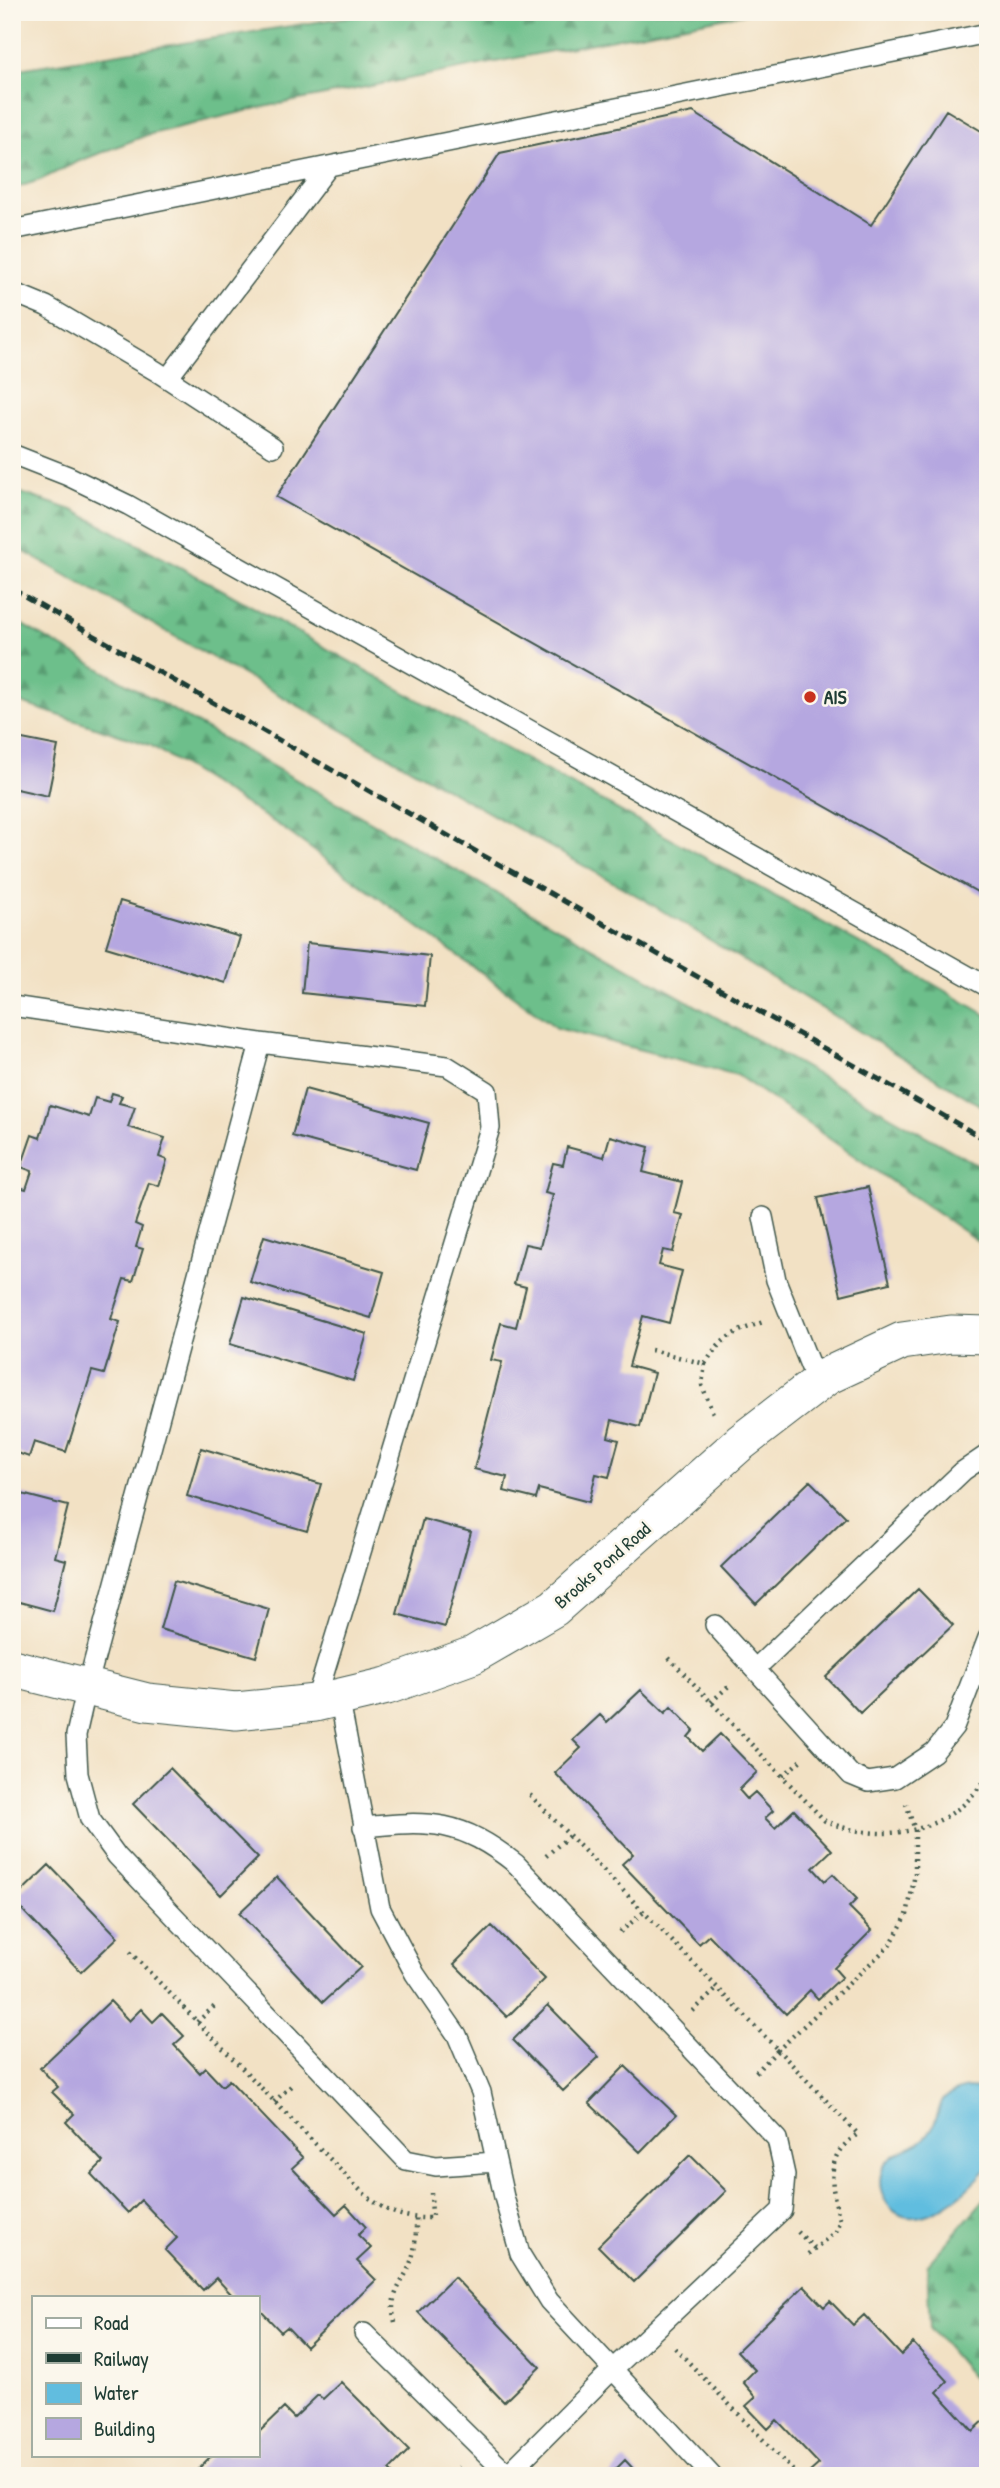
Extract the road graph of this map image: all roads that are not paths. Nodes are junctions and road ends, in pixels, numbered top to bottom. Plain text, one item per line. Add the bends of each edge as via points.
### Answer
1 (988, 33) edge
2 (329, 166) junction
3 (12, 230) edge
4 (12, 292) edge
5 (168, 378) junction
6 (273, 447) dead end
7 (12, 454) edge
8 (988, 987) edge
9 (12, 1006) edge
10 (260, 1043) junction
11 (763, 1217) dead end
12 (988, 1335) edge
13 (817, 1383) junction
14 (988, 1454) edge
15 (715, 1625) dead end
16 (988, 1638) edge
17 (12, 1668) edge
18 (755, 1669) junction
19 (87, 1687) junction
20 (327, 1700) junction
21 (363, 1827) junction
22 (496, 2162) junction
23 (364, 2333) dead end
24 (613, 2369) junction
25 (508, 2475) edge
26 (712, 2476) edge

1 - 2 lane
2 - 3 lane
2 - 5 lane
4 - 5 lane via 46,306
5 - 6 lane
7 - 8 lane via 128,505
9 - 10 lane
10 - 19 lane
10 - 20 lane via 447,1066 487,1091 490,1128
11 - 13 lane via 776,1280
12 - 13 street, Brooks Pond Road via 951,1334 902,1341
13 - 20 street, Brooks Pond Road via 740,1443 554,1608 473,1655 387,1686
14 - 18 lane via 963,1471
15 - 18 lane
16 - 18 lane via 954,1727 934,1752 895,1778 869,1782 851,1775
17 - 19 street, Brooks Pond Road
19 - 20 street, Brooks Pond Road via 147,1702 236,1711
19 - 22 lane via 76,1735 78,1774 90,1819 117,1856 406,2161 436,2166
20 - 21 lane
21 - 22 lane via 380,1908 415,1974 457,2035 481,2092
21 - 24 lane via 442,1825 468,1832 494,1847 526,1874 777,2138 785,2175 782,2210
22 - 24 lane via 520,2254 549,2301
23 - 25 lane
24 - 25 lane
24 - 26 lane

